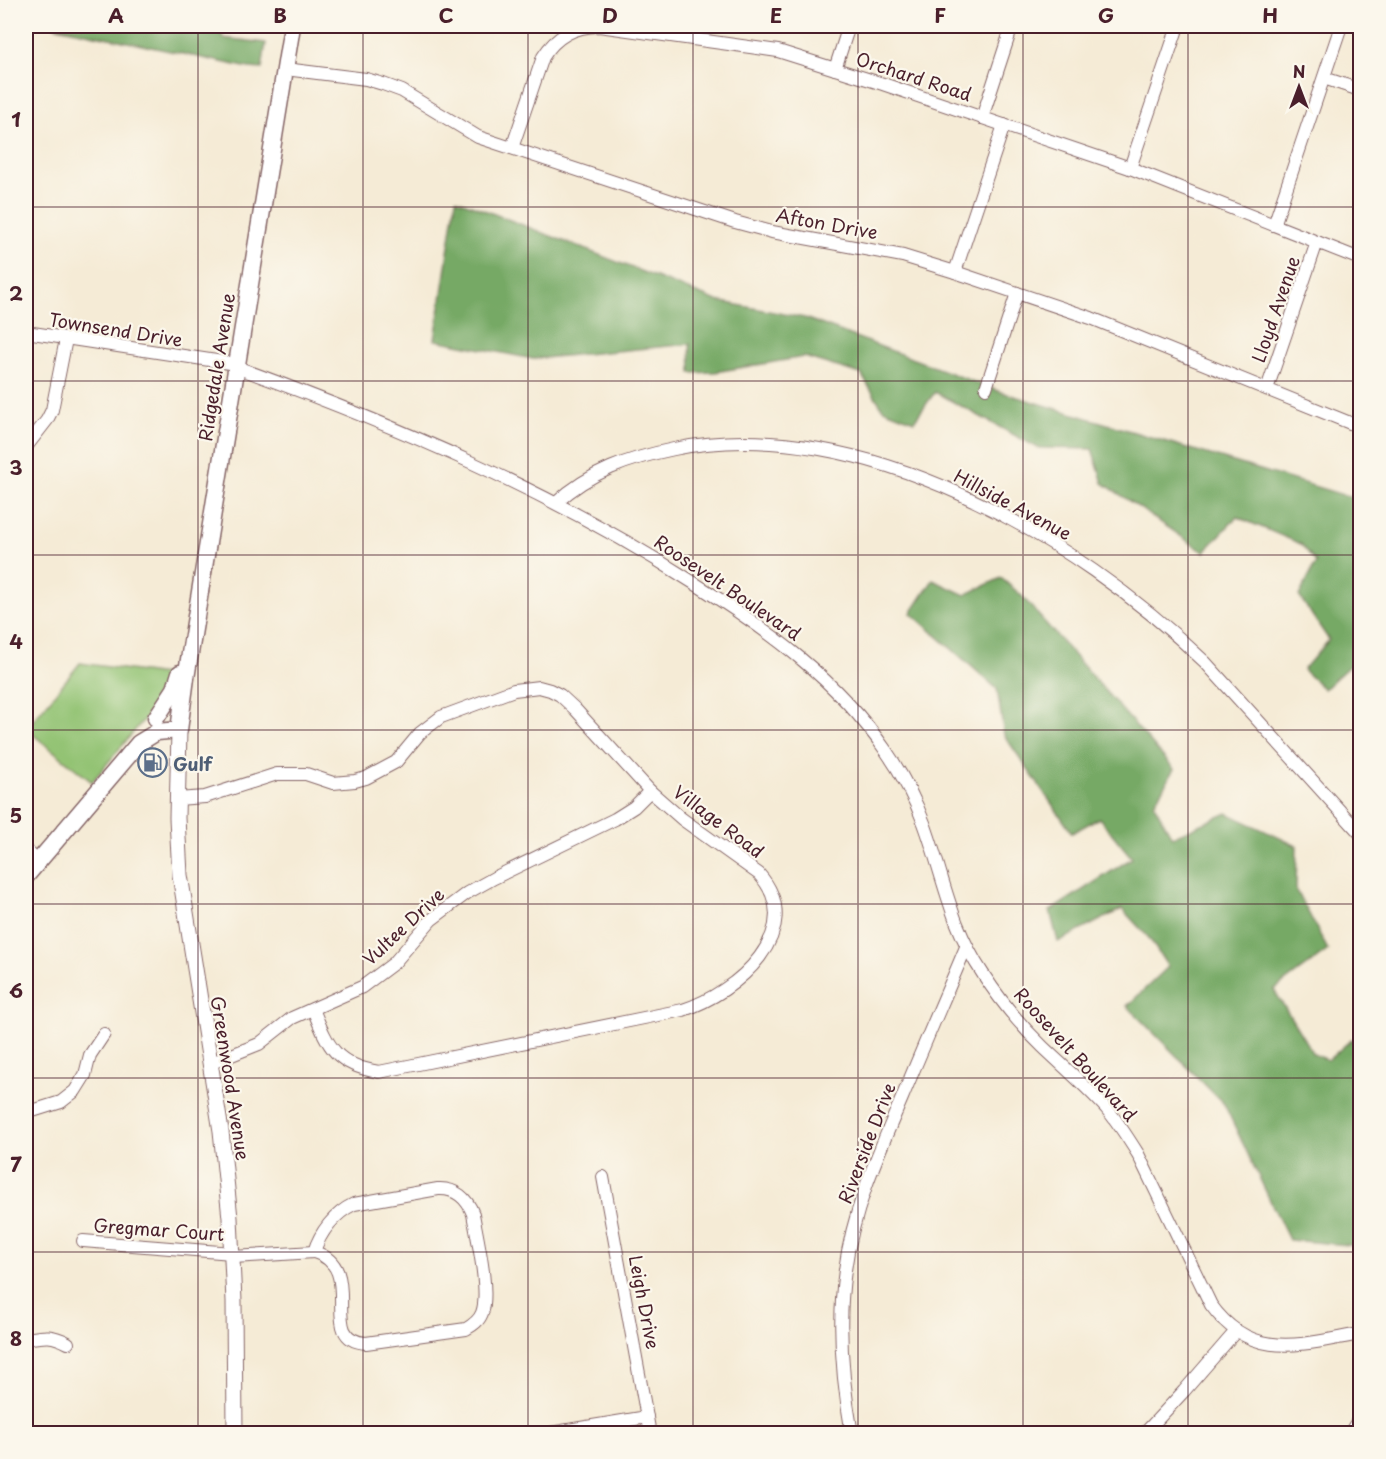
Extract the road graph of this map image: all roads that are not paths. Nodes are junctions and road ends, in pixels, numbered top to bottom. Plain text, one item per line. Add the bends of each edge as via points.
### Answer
1 (292, 26) edge
2 (849, 26) edge
3 (1012, 26) edge
4 (1178, 26) edge
5 (1341, 26) edge
6 (285, 69) junction
7 (835, 69) junction
8 (1324, 78) junction
9 (1360, 90) edge
10 (982, 118) junction
11 (1004, 125) junction
12 (512, 148) junction
13 (1130, 168) junction
14 (1274, 225) junction
15 (1317, 242) junction
16 (1360, 259) edge
17 (955, 272) junction
18 (1017, 293) junction
19 (26, 332) edge
20 (66, 339) junction
21 (236, 366) junction
22 (986, 388) dead end
23 (1267, 389) junction
24 (1360, 427) edge
25 (26, 447) edge
26 (556, 503) junction
27 (188, 663) junction
28 (156, 718) junction
29 (181, 723) junction
30 (139, 743) junction
31 (650, 791) junction
32 (177, 799) junction
33 (1360, 833) edge
34 (32, 856) edge
35 (26, 876) edge
36 (966, 947) junction
37 (313, 1009) junction
38 (104, 1034) dead end
39 (209, 1064) junction
40 (26, 1113) edge
41 (603, 1176) dead end
42 (83, 1241) dead end
43 (314, 1252) junction
44 (233, 1255) junction
45 (1236, 1331) junction
46 (1360, 1334) edge
47 (26, 1339) edge
48 (68, 1343) dead end
49 (647, 1417) junction
50 (1360, 1420) edge
51 (235, 1434) edge
52 (544, 1434) edge
53 (650, 1434) edge
54 (852, 1434) edge
55 (1144, 1434) edge
56 (1351, 1434) edge

1 - 6 main road, Ridgedale Avenue
2 - 7 street
3 - 10 street
4 - 13 street
5 - 8 street
6 - 12 street, Afton Drive via 383,84 467,132
6 - 21 main road, Ridgedale Avenue
7 - 10 street, Orchard Road
7 - 12 street, Orchard Road via 765,48 599,26 575,28 556,40 543,57
8 - 9 street
8 - 14 street
10 - 11 street, Orchard Road
11 - 13 street, Orchard Road
11 - 17 street
12 - 17 street, Afton Drive via 735,222 903,256
13 - 14 street, Orchard Road
14 - 15 street, Orchard Road
15 - 16 street, Orchard Road
15 - 23 street, Lloyd Avenue
17 - 18 street, Afton Drive
18 - 22 street
18 - 23 street, Afton Drive via 1091,318
19 - 20 street, Townsend Drive
20 - 21 street, Townsend Drive
20 - 25 street via 52,410
21 - 26 street, Roosevelt Boulevard via 424,440
21 - 27 main road, Ridgedale Avenue
23 - 24 street, Afton Drive
26 - 33 street, Hillside Avenue via 587,479 629,460 686,447 741,442 825,450 870,461 953,492 1082,562 1183,641
26 - 36 street, Roosevelt Boulevard via 738,610 793,651 842,695 904,778
27 - 28 main road
27 - 29 main road, Ridgedale Avenue
28 - 29 main road via 169,715
28 - 30 main road via 138,736
29 - 30 main road
29 - 32 street, Greenwood Avenue
30 - 34 main road
31 - 32 street, Village Road via 560,695 528,687 441,717 420,733 396,762 366,778 333,783 306,774 277,774 205,797
31 - 37 street, Vultee Drive via 615,819 467,893 431,920 378,976
31 - 37 street, Village Road via 759,874 775,903 776,922 766,947 747,971 712,999 683,1010 379,1072 353,1065 333,1051
32 - 39 street, Greenwood Avenue via 180,875
34 - 35 main road
36 - 45 street, Roosevelt Boulevard via 1021,1024 1088,1089 1125,1133 1211,1305
36 - 54 street, Riverside Drive via 869,1174 850,1238 841,1342 843,1385
37 - 39 street, Vultee Drive via 292,1018 259,1044
38 - 40 street via 75,1091 61,1102
39 - 44 street, Greenwood Avenue via 221,1131
41 - 49 street, Leigh Drive
42 - 44 street, Gregmar Court
43 - 43 street via 335,1265 341,1289 340,1321 348,1336 358,1343 466,1329 483,1312 485,1292 473,1214 465,1198 452,1190 354,1204 334,1218
43 - 44 street, Gregmar Court
44 - 51 street, Greenwood Avenue
45 - 46 street, Roosevelt Boulevard via 1261,1343 1288,1346
45 - 55 street
47 - 48 street via 49,1336
49 - 52 street
49 - 53 street, Leigh Drive
50 - 56 street

